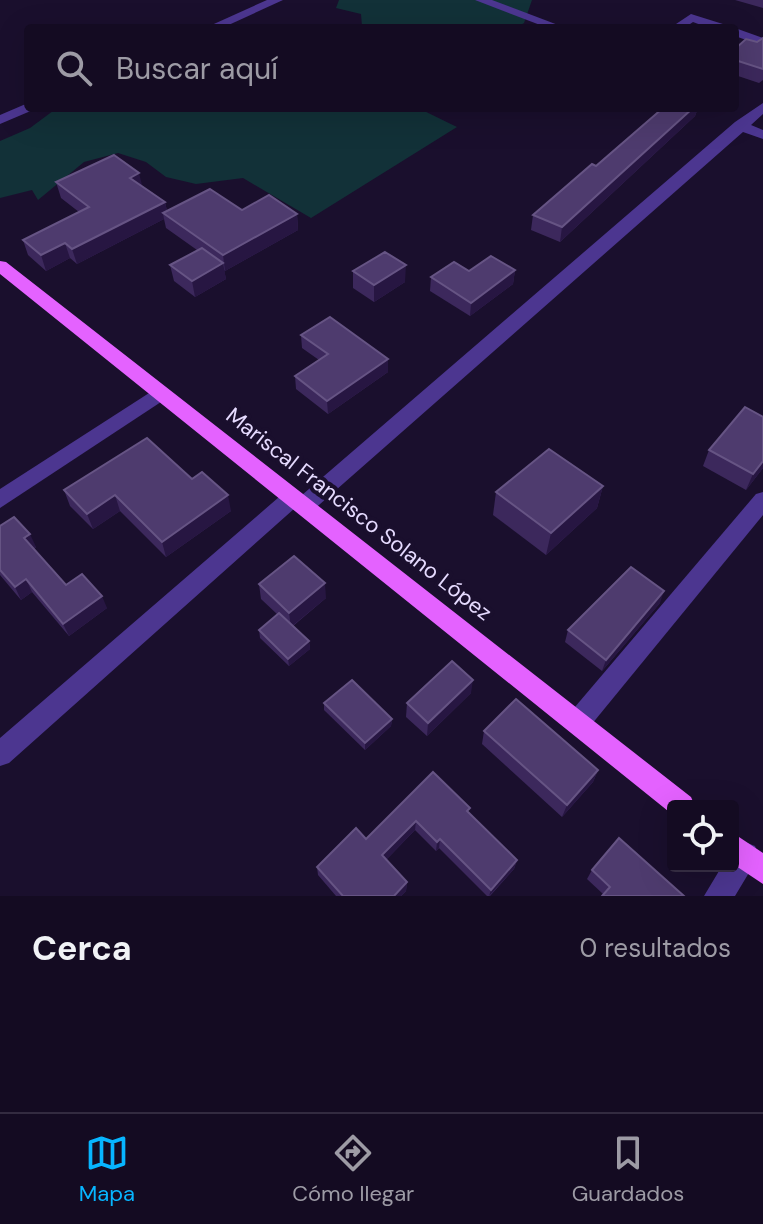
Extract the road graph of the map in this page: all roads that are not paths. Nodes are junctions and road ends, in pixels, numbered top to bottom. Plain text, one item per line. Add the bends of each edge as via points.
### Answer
1 (277, 0) edge
2 (481, 0) edge
3 (220, 24) edge
4 (549, 24) edge
5 (682, 24) edge
6 (710, 24) edge
7 (739, 33) edge
8 (763, 42) edge
9 (763, 107) edge
10 (24, 109) edge
11 (0, 120) edge
12 (740, 125) junction
13 (763, 135) edge
14 (0, 266) edge
15 (160, 393) junction
16 (0, 500) edge
17 (763, 500) edge
18 (298, 501) junction
19 (578, 722) junction
20 (0, 754) edge
21 (675, 800) edge
22 (751, 857) edge
23 (718, 896) edge

1 - 3 street
2 - 4 street
5 - 6 street via 691,18
7 - 8 street
9 - 12 street
10 - 11 street
12 - 13 street
12 - 18 street
14 - 15 main road, Mariscal Francisco Solano López
15 - 16 street
15 - 18 main road, Mariscal Francisco Solano López
17 - 19 street
18 - 19 main road, Mariscal Francisco Solano López
18 - 20 street
19 - 21 main road, Mariscal Francisco Solano López
22 - 23 street

